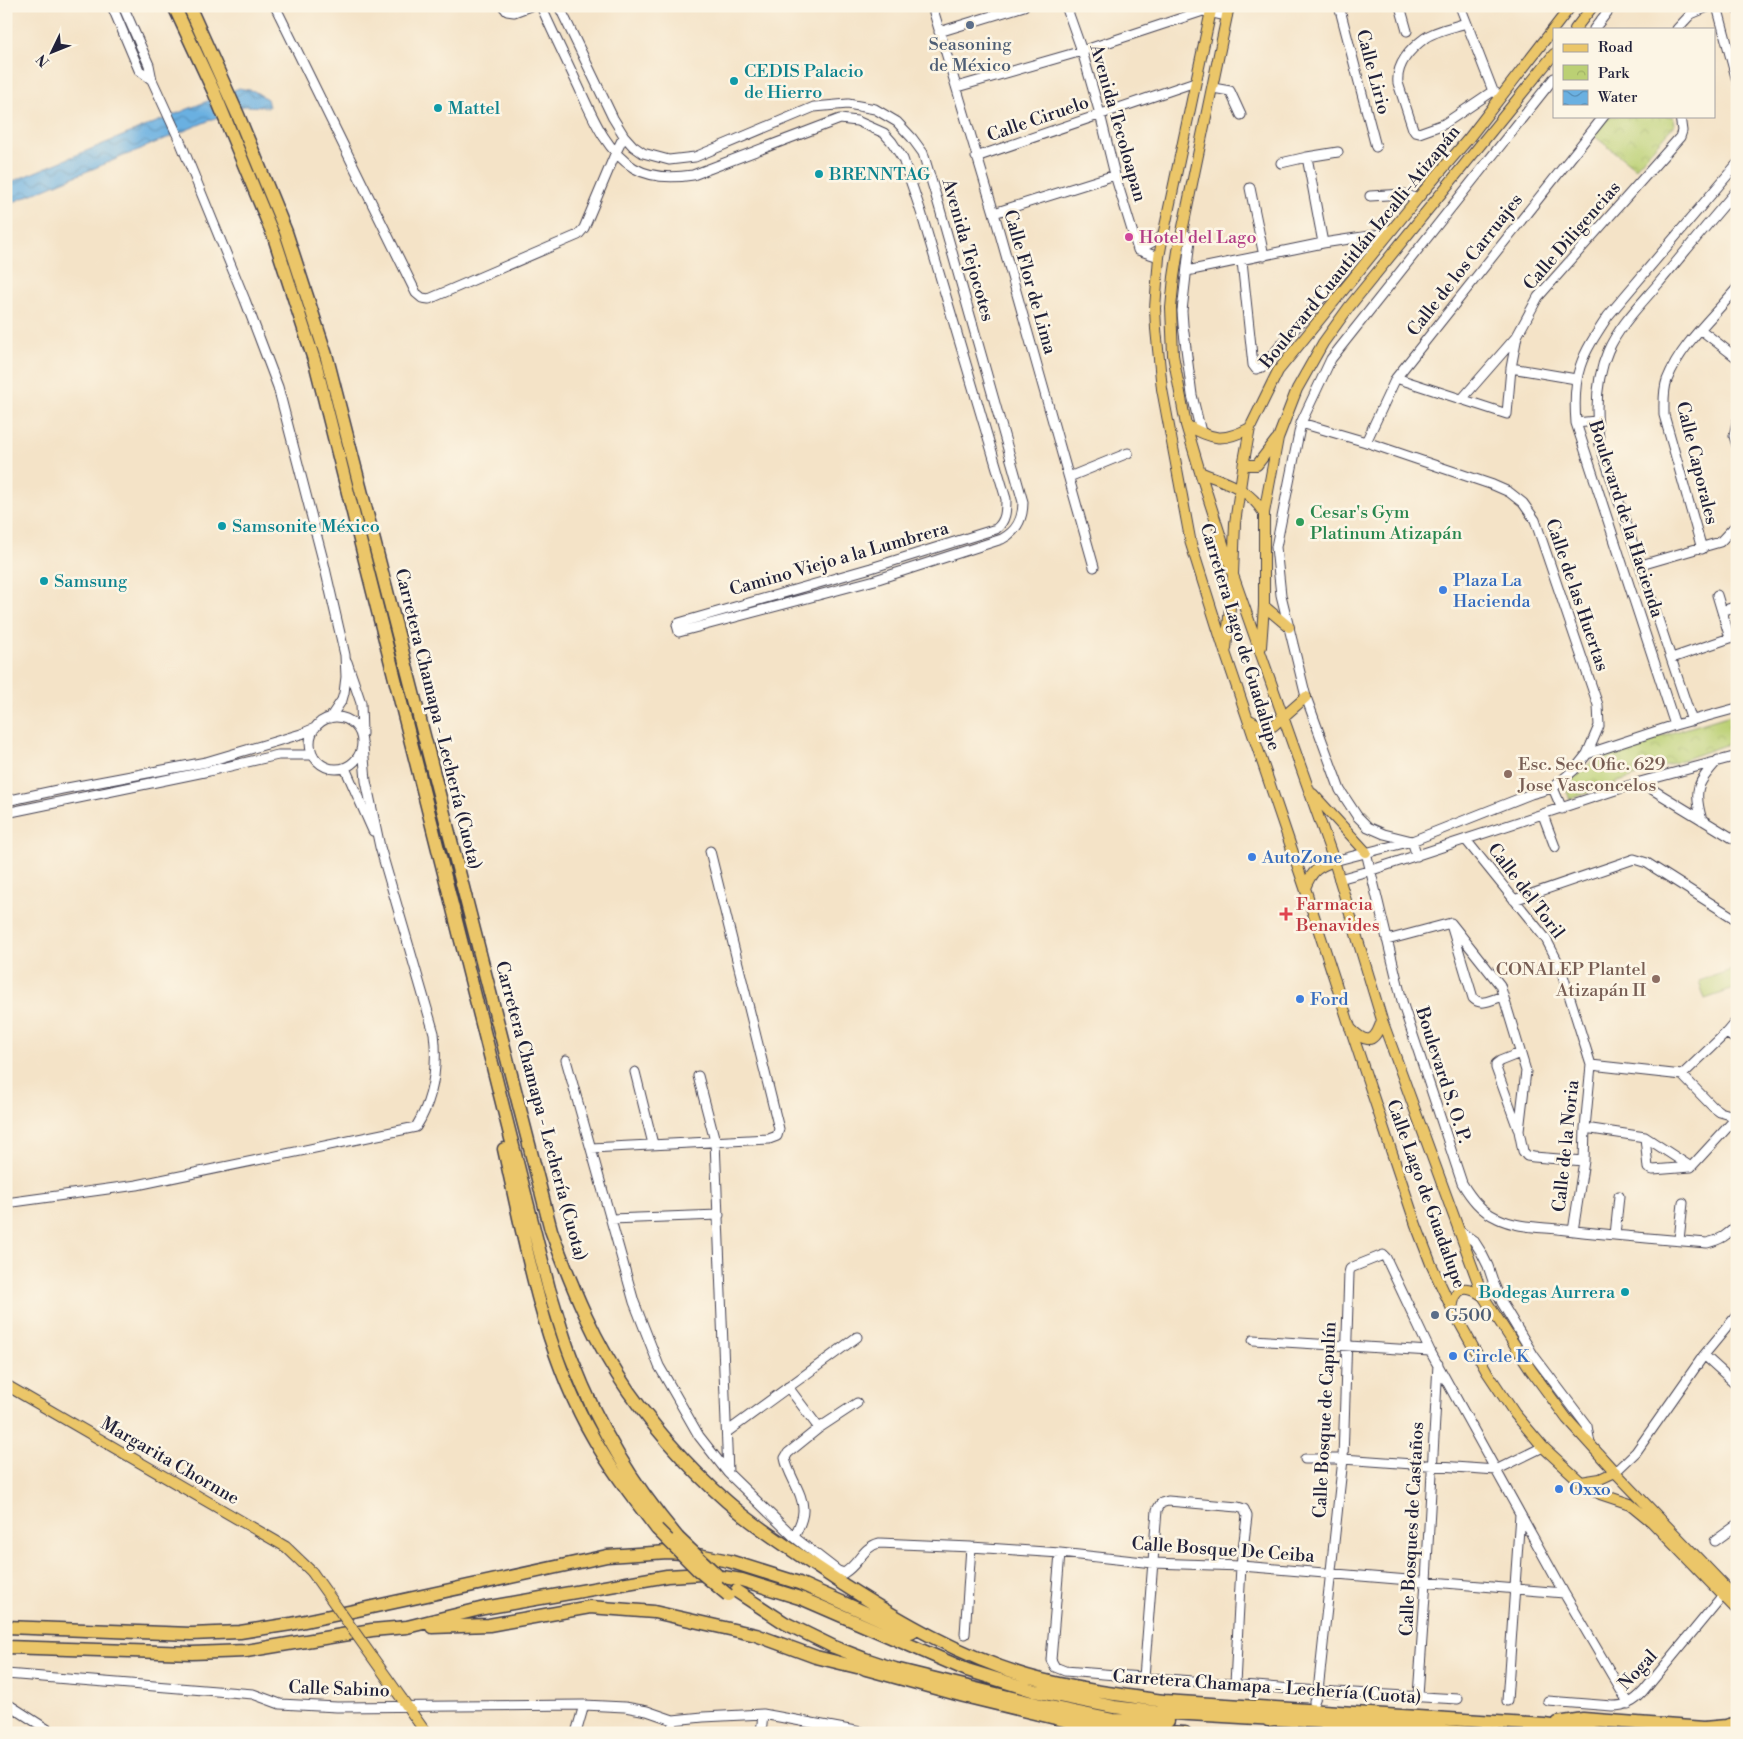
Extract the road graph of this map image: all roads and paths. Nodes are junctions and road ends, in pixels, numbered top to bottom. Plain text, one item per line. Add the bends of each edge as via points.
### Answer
1 (112, 6) edge
2 (123, 6) edge
3 (174, 6) edge
4 (189, 6) edge
5 (275, 6) edge
6 (503, 6) edge
7 (530, 6) edge
8 (541, 6) edge
9 (559, 6) edge
10 (932, 6) edge
11 (1024, 6) edge
12 (1066, 6) edge
13 (1339, 6) edge
14 (1400, 6) edge
15 (1460, 6) edge
16 (1572, 6) edge
17 (1593, 6) edge
18 (1612, 6) edge
19 (1710, 6) edge
20 (1717, 6) edge
21 (1736, 6) edge
22 (1207, 9) edge
23 (1737, 10) edge
24 (1228, 11) edge
25 (1466, 22) junction
26 (1553, 28) edge
27 (1553, 28) edge
28 (1576, 28) edge
29 (1595, 28) edge
30 (1678, 28) edge
31 (1407, 31) dead end
32 (940, 32) junction
33 (1082, 51) junction
34 (1553, 55) edge
35 (1553, 79) edge
36 (152, 80) junction
37 (1737, 80) edge
38 (1196, 82) junction
39 (957, 87) junction
40 (1213, 88) junction
41 (1497, 94) junction
42 (1100, 114) junction
43 (1241, 115) dead end
44 (1602, 118) edge
45 (1680, 118) edge
46 (624, 136) junction
47 (1376, 147) dead end
48 (616, 152) junction
49 (1338, 152) dead end
50 (976, 157) junction
51 (1307, 160) junction
52 (1281, 164) dead end
53 (1737, 164) edge
54 (1115, 175) junction
55 (1250, 188) dead end
56 (1737, 190) edge
57 (1370, 196) dead end
58 (1416, 199) junction
59 (994, 213) junction
60 (1182, 234) junction
61 (1163, 236) junction
62 (1379, 238) junction
63 (1323, 243) junction
64 (1138, 250) junction
65 (1264, 256) junction
66 (1159, 257) junction
67 (1242, 261) junction
68 (1187, 271) junction
69 (1735, 292) edge
70 (1701, 330) junction
71 (1517, 336) junction
72 (1591, 342) junction
73 (1608, 350) junction
74 (1737, 358) edge
75 (1511, 368) junction
76 (1396, 378) junction
77 (1576, 379) junction
78 (1462, 399) junction
79 (1596, 421) junction
80 (1737, 422) edge
81 (1302, 423) junction
82 (1576, 423) junction
83 (1186, 425) junction
84 (1250, 428) junction
85 (1201, 432) junction
86 (1278, 438) junction
87 (1366, 442) junction
88 (1737, 446) edge
89 (1128, 452) dead end
90 (1244, 461) junction
91 (1200, 472) junction
92 (1069, 477) junction
93 (1240, 489) junction
94 (1264, 513) junction
95 (1004, 518) joint
96 (1737, 524) edge
97 (1015, 529) joint
98 (1702, 549) junction
99 (1644, 565) junction
100 (1094, 567) dead end
101 (1233, 575) junction
102 (1717, 595) dead end
103 (1264, 606) junction
104 (1737, 606) edge
105 (1722, 610) junction
106 (1289, 627) junction
107 (1737, 630) edge
108 (1730, 638) junction
109 (1261, 651) junction
110 (344, 655) junction
111 (1226, 655) junction
112 (1672, 658) junction
113 (1306, 698) junction
114 (1737, 708) edge
115 (1284, 717) junction
116 (330, 718) junction
117 (1248, 719) junction
118 (1692, 721) junction
119 (1676, 725) junction
120 (315, 728) junction
121 (363, 742) junction
122 (1587, 754) junction
123 (313, 755) junction
124 (1737, 756) edge
125 (1718, 760) junction
126 (345, 768) junction
127 (1640, 782) junction
128 (1553, 788) junction
129 (1310, 790) junction
130 (6, 802) edge
131 (1562, 809) junction
132 (6, 813) edge
133 (1543, 815) junction
134 (1702, 820) junction
135 (1466, 840) junction
136 (1412, 841) junction
137 (1737, 841) edge
138 (380, 847) junction
139 (1555, 847) dead end
140 (710, 852) dead end
141 (1366, 852) junction
142 (1417, 856) junction
143 (1334, 861) junction
144 (1372, 870) junction
145 (1339, 879) junction
146 (1305, 888) junction
147 (1514, 900) junction
148 (1737, 920) edge
149 (1451, 923) junction
150 (1387, 940) junction
151 (1503, 996) junction
152 (1382, 1020) junction
153 (1737, 1020) edge
154 (1350, 1028) junction
155 (1726, 1033) junction
156 (1737, 1040) edge
157 (1520, 1053) junction
158 (566, 1060) dead end
159 (1590, 1065) junction
160 (635, 1072) dead end
161 (1682, 1074) junction
162 (698, 1076) dead end
163 (496, 1084) junction
164 (1737, 1117) edge
165 (1585, 1128) junction
166 (1519, 1131) junction
167 (1645, 1137) junction
168 (715, 1141) junction
169 (653, 1144) junction
170 (591, 1148) junction
171 (1584, 1161) junction
172 (1691, 1167) junction
173 (1619, 1196) dead end
174 (6, 1203) edge
175 (1682, 1203) dead end
176 (719, 1215) junction
177 (611, 1219) junction
178 (1737, 1225) edge
179 (1458, 1230) junction
180 (1573, 1231) junction
181 (1615, 1235) junction
182 (1679, 1240) junction
183 (1483, 1296) junction
184 (1452, 1309) junction
185 (1737, 1316) edge
186 (857, 1337) dead end
187 (1253, 1340) dead end
188 (1346, 1345) junction
189 (1430, 1351) junction
190 (1704, 1355) junction
191 (1438, 1363) junction
192 (6, 1385) edge
193 (1737, 1385) edge
194 (788, 1387) junction
195 (857, 1403) dead end
196 (819, 1428) junction
197 (727, 1432) junction
198 (1590, 1444) junction
199 (1543, 1447) junction
200 (1343, 1458) junction
201 (1305, 1459) dead end
202 (1432, 1464) junction
203 (1496, 1470) junction
204 (1615, 1472) junction
205 (728, 1473) junction
206 (1581, 1482) junction
207 (1520, 1514) junction
208 (1737, 1525) edge
209 (794, 1537) junction
210 (1715, 1541) dead end
211 (971, 1547) junction
212 (1060, 1553) junction
213 (1153, 1563) junction
214 (1241, 1566) junction
215 (1331, 1573) junction
216 (1426, 1581) junction
217 (1514, 1590) junction
218 (732, 1593) junction
219 (1564, 1593) junction
220 (1723, 1595) junction
221 (1737, 1599) edge
222 (1737, 1610) edge
223 (407, 1627) junction
224 (6, 1628) edge
225 (965, 1634) dead end
226 (6, 1647) edge
227 (953, 1648) junction
228 (866, 1669) junction
229 (6, 1674) edge
230 (1144, 1677) junction
231 (1235, 1684) junction
232 (1318, 1691) junction
233 (1418, 1696) junction
234 (1458, 1699) dead end
235 (1507, 1701) dead end
236 (1548, 1701) dead end
237 (1314, 1702) dead end
238 (6, 1703) edge
239 (405, 1703) junction
240 (1629, 1704) junction
241 (584, 1705) junction
242 (763, 1714) junction
243 (1275, 1719) junction
244 (673, 1720) junction
245 (1737, 1723) edge
246 (1545, 1725) junction
247 (849, 1732) edge
248 (53, 1733) edge
249 (426, 1733) edge
250 (576, 1733) edge
251 (672, 1733) edge
252 (761, 1733) edge
253 (866, 1733) edge
254 (1185, 1733) edge
255 (1468, 1733) edge
256 (1600, 1733) edge

1 - 36 street via 139,70
2 - 36 street via 149,65
3 - 163 highway, Carretera Chamapa - Lechería (Cuota) via 214,92 274,237 316,366
4 - 227 highway, Carretera Chamapa - Lechería (Cuota) via 286,232 327,358 551,1230 585,1317 629,1392 669,1442 709,1484 804,1559 878,1607
5 - 48 street via 416,293 422,298 429,299 578,235 584,228
6 - 7 street via 507,12 514,12
8 - 48 street, Avenida Tejocotes via 598,127
9 - 46 street, Avenida Tejocotes
10 - 32 street, Calle Flor de Lima
11 - 32 street
12 - 33 street, Avenida Tecoloapan
13 - 47 street, Calle Lirio
14 - 31 street
15 - 25 street
16 - 26 main road, Boulevard Cuautitlán Izcalli-Atizapán
17 - 28 main road
18 - 29 street
19 - 30 street via 1691,14
20 - 37 street
21 - 23 street
22 - 24 street
22 - 33 street
22 - 38 main road, Carretera Lago de Guadalupe
24 - 40 main road, Carretera Lago de Guadalupe
25 - 41 street
25 - 41 street via 1426,37 1401,62 1398,84 1413,129 1419,133 1444,124
27 - 41 main road, Boulevard Cuautitlán Izcalli-Atizapán
32 - 39 street, Calle Flor de Lima
33 - 39 street
33 - 42 street, Avenida Tecoloapan
34 - 86 main road, Boulevard Cuautitlán Izcalli-Atizapán via 1323,343 1297,390
35 - 81 street via 1331,359
36 - 110 street via 180,141 278,387
38 - 42 street, Calle Ciruelo
38 - 61 main road, Carretera Lago de Guadalupe
39 - 50 street, Calle Flor de Lima
40 - 43 street via 1230,91
40 - 60 main road, Carretera Lago de Guadalupe
41 - 58 main road, Boulevard Cuautitlán Izcalli-Atizapán via 1469,138
42 - 50 street, Calle Ciruelo
42 - 54 street, Avenida Tecoloapan
44 - 76 street, Calle de los Carruajes
45 - 71 street, Calle Diligencias via 1680,137 1538,297
46 - 48 street
46 - 97 street, Avenida Tejocotes via 643,153 669,160 695,157 814,107 862,106 875,109 897,122 922,153 939,206 1023,502 1023,513
48 - 95 street, Avenida Tejocotes via 635,169 679,178 840,119 857,121 884,133 903,159 921,212 1006,499
49 - 51 street
50 - 59 street, Calle Flor de Lima
51 - 52 street
51 - 63 street
53 - 72 street, Boulevard de la Hacienda via 1608,316
54 - 59 street
54 - 64 street, Avenida Tecoloapan
55 - 65 street
56 - 73 street, Boulevard de la Hacienda via 1624,324
57 - 58 street via 1405,194
58 - 62 main road, Boulevard Cuautitlán Izcalli-Atizapán via 1392,229
59 - 92 street, Calle Flor de Lima
60 - 68 street via 1190,240
60 - 83 main road, Carretera Lago de Guadalupe via 1174,277 1171,336
61 - 64 street
61 - 66 main road, Carretera Lago de Guadalupe
62 - 63 street
62 - 67 street via 1262,367 1256,369
62 - 84 main road, Boulevard Cuautitlán Izcalli-Atizapán via 1278,371
63 - 65 street
64 - 66 street
65 - 67 street
66 - 111 main road, Carretera Lago de Guadalupe via 1155,308 1162,389 1191,544
67 - 68 street
68 - 85 street via 1183,325 1192,395
69 - 70 street, Calle Caporales
70 - 74 street
70 - 98 street, Calle Caporales via 1673,368 1667,382 1664,414
71 - 75 street
71 - 78 street, Calle Diligencias
72 - 73 street via 1602,341
72 - 77 street, Boulevard de la Hacienda
73 - 79 street, Boulevard de la Hacienda via 1599,385
75 - 77 street
75 - 78 street via 1507,414
76 - 78 street
76 - 87 street, Calle de los Carruajes
77 - 82 street, Boulevard de la Hacienda
79 - 82 street
79 - 99 street, Boulevard de la Hacienda via 1600,445
80 - 88 street via 1734,436
81 - 87 street, Calle de las Huertas
81 - 106 street via 1276,547 1281,595
82 - 119 street, Boulevard de la Hacienda
83 - 85 main road
83 - 91 main road, Carretera Lago de Guadalupe
84 - 85 main road via 1235,436 1219,438
84 - 90 main road, Boulevard Cuautitlán Izcalli-Atizapán
86 - 90 main road via 1256,465 1248,465
86 - 94 main road, Boulevard Cuautitlán Izcalli-Atizapán
87 - 122 street, Calle de las Huertas via 1509,492 1535,520 1598,705 1599,726
89 - 92 street
90 - 93 main road, Boulevard Cuautitlán Izcalli-Atizapán
91 - 93 main road
91 - 101 main road, Carretera Lago de Guadalupe
92 - 100 street, Calle Flor de Lima
93 - 94 main road via 1256,501
93 - 101 main road, Boulevard Cuautitlán Izcalli-Atizapán
94 - 103 main road, Boulevard Cuautitlán Izcalli-Atizapán
95 - 97 street, Camino Viejo a la Lumbrera via 996,530 678,624 679,632 890,576 1002,539
96 - 98 street via 1720,542
98 - 99 street
99 - 112 street, Boulevard de la Hacienda
101 - 109 main road, Carretera Lago de Guadalupe
101 - 111 main road, Boulevard Cuautitlán Izcalli-Atizapán
102 - 105 street
103 - 106 main road
103 - 109 main road, Boulevard Cuautitlán Izcalli-Atizapán
104 - 105 street
105 - 108 street
106 - 113 street
107 - 108 street
108 - 112 street
109 - 115 main road, Carretera Lago de Guadalupe
110 - 116 street via 344,693
110 - 121 street via 361,703
111 - 117 main road, Carretera Lago de Guadalupe
112 - 118 street, Boulevard de la Hacienda
113 - 115 main road
113 - 136 street via 1340,790 1356,816 1368,827
114 - 118 street
115 - 117 main road via 1267,728
115 - 129 main road, Carretera Lago de Guadalupe
116 - 120 street
116 - 121 street via 347,719 354,724
117 - 146 main road, Carretera Lago de Guadalupe
118 - 119 street
119 - 122 street
120 - 123 street via 310,741
120 - 130 street via 206,762
121 - 126 street via 357,760
121 - 138 street via 366,781
122 - 128 street
123 - 126 street via 328,768
123 - 132 street via 278,755
124 - 125 street
125 - 127 street
125 - 134 street via 1698,789 1696,802
126 - 138 street
127 - 131 street
127 - 134 street
128 - 131 street
128 - 136 street
129 - 141 main road
129 - 143 main road, Carretera Lago de Guadalupe
131 - 133 street
133 - 135 street
133 - 139 street
134 - 137 street
135 - 142 street
135 - 147 street, Calle del Toril
136 - 141 street
136 - 142 street
138 - 174 street via 437,1053 431,1093 416,1127 137,1185
140 - 168 street via 779,1129 777,1136 769,1139
141 - 143 street
141 - 144 street, Boulevard S. O. P.
142 - 144 street
143 - 145 main road, Calle Lago de Guadalupe
143 - 146 main road via 1314,871
144 - 145 street
144 - 150 street, Boulevard S. O. P.
145 - 152 main road, Calle Lago de Guadalupe
146 - 154 main road, Calle Lago de Guadalupe
147 - 148 street via 1634,859 1647,863
147 - 159 street, Calle del Toril via 1546,939 1560,966
149 - 150 street
149 - 151 street via 1500,985
149 - 151 street via 1473,998 1482,1003
150 - 180 street, Boulevard S. O. P. via 1403,1005 1462,1183 1472,1199 1483,1210 1514,1225
151 - 157 street
152 - 154 main road via 1379,1030 1369,1040 1364,1040
152 - 179 main road, Calle Lago de Guadalupe
153 - 155 street
154 - 184 main road, Calle Lago de Guadalupe via 1416,1225
155 - 156 street
155 - 161 street
157 - 166 street via 1526,1071
157 - 166 street via 1496,1064
158 - 170 street
159 - 161 street
159 - 165 street, Calle de la Noria
160 - 169 street
161 - 164 street via 1713,1107
162 - 168 street
163 - 218 highway, Carretera Chamapa - Lechería (Cuota), bridge via 549,1289 572,1360 604,1432 651,1506
163 - 218 highway, bridge via 498,1121 526,1246 560,1367 593,1438 657,1529 698,1570
164 - 172 street
165 - 167 street
165 - 171 street, Calle de la Noria
166 - 171 street via 1527,1156
167 - 172 street
167 - 172 street via 1648,1168
168 - 169 street
168 - 176 street
169 - 170 street
170 - 177 street
171 - 180 street, Calle de la Noria
173 - 181 street
175 - 182 street
176 - 177 street
176 - 197 street
177 - 205 street via 634,1302 659,1366 699,1436
178 - 182 street, Boulevard S. O. P. via 1716,1241
179 - 183 main road, Calle Lago de Guadalupe
179 - 198 street via 1474,1241 1481,1252 1502,1303 1534,1356 1586,1426
180 - 181 street, Boulevard S. O. P.
181 - 182 street, Boulevard S. O. P.
183 - 184 main road via 1468,1288 1462,1290 1456,1293
183 - 198 main road, Calle Lago de Guadalupe via 1530,1370
184 - 199 main road, Calle Lago de Guadalupe via 1487,1372 1515,1414
185 - 190 street
186 - 194 street
187 - 188 street
188 - 189 street
188 - 189 street, Calle Bosque de Capulín via 1350,1270 1383,1255
188 - 200 street, Calle Bosque de Capulín
189 - 191 street
190 - 193 street
190 - 204 street via 1636,1452
191 - 202 street, Calle Bosques de Castaños
191 - 203 street
192 - 239 main road, Margarita Chornne, bridge via 286,1547 312,1572
194 - 196 street
194 - 197 street
195 - 196 street
196 - 209 street via 785,1458 803,1503 803,1516
197 - 205 street
198 - 204 main road, Calle Lago de Guadalupe
199 - 203 street
199 - 206 main road, Calle Lago de Guadalupe
200 - 201 street
200 - 202 street
200 - 215 street, Calle Bosque de Capulín
202 - 203 street
202 - 216 street, Calle Bosques de Castaños
203 - 207 street
204 - 206 main road
204 - 221 main road, Calle Lago de Guadalupe
205 - 209 street
206 - 220 main road, Calle Lago de Guadalupe via 1600,1494 1630,1504 1652,1522
207 - 217 street
207 - 219 street
208 - 210 street
209 - 211 street, Calle Bosque De Ceiba via 844,1573 868,1548 879,1543
211 - 212 street, Calle Bosque De Ceiba
211 - 225 street
212 - 213 street, Calle Bosque De Ceiba
212 - 230 street via 1051,1660 1055,1667 1065,1671
213 - 214 street, Calle Bosque De Ceiba
213 - 214 street via 1157,1510 1168,1501 1244,1509 1247,1516
213 - 230 street
214 - 215 street, Calle Bosque De Ceiba
214 - 231 street
215 - 216 street, Calle Bosque De Ceiba
215 - 232 street, Calle Bosque de Capulín
216 - 217 street, Calle Bosque De Ceiba
216 - 233 street, Calle Bosques de Castaños
217 - 219 street, Calle Bosque De Ceiba
217 - 235 street
218 - 228 highway via 755,1614 786,1632
218 - 243 highway, Carretera Chamapa - Lechería (Cuota) via 785,1623 865,1659 1049,1707 1112,1720 1246,1723
219 - 240 street
220 - 222 main road, Calle Lago de Guadalupe
220 - 240 street, Nogal via 1643,1692
223 - 226 highway via 246,1651 192,1653
223 - 228 highway via 489,1625 590,1607 645,1612 756,1635 816,1657
223 - 243 highway via 484,1608 667,1576 703,1574 742,1580 803,1599 967,1670 1035,1691 1155,1712
224 - 227 highway via 191,1634 240,1632 291,1624 607,1556 668,1552 729,1561 799,1583 925,1640
227 - 246 highway, Carretera Chamapa - Lechería (Cuota) via 1028,1676 1112,1694 1164,1701
228 - 254 highway via 1097,1728
229 - 239 street, Calle Sabino via 253,1694 280,1704 337,1707
230 - 231 street
231 - 232 street
232 - 233 street
232 - 237 street, Calle Bosque de Capulín
233 - 234 street
236 - 240 street, Nogal via 1612,1706
238 - 248 street
239 - 241 street, Calle Sabino
239 - 249 main road, Margarita Chornne
241 - 244 street, Calle Sabino via 625,1706
241 - 250 street
242 - 244 street
242 - 247 street
242 - 252 street
243 - 255 highway, Carretera Chamapa - Lechería (Cuota)
244 - 251 street
245 - 246 highway via 1704,1728 1583,1719
246 - 256 highway, Carretera Chamapa - Lechería (Cuota)
247 - 253 street

